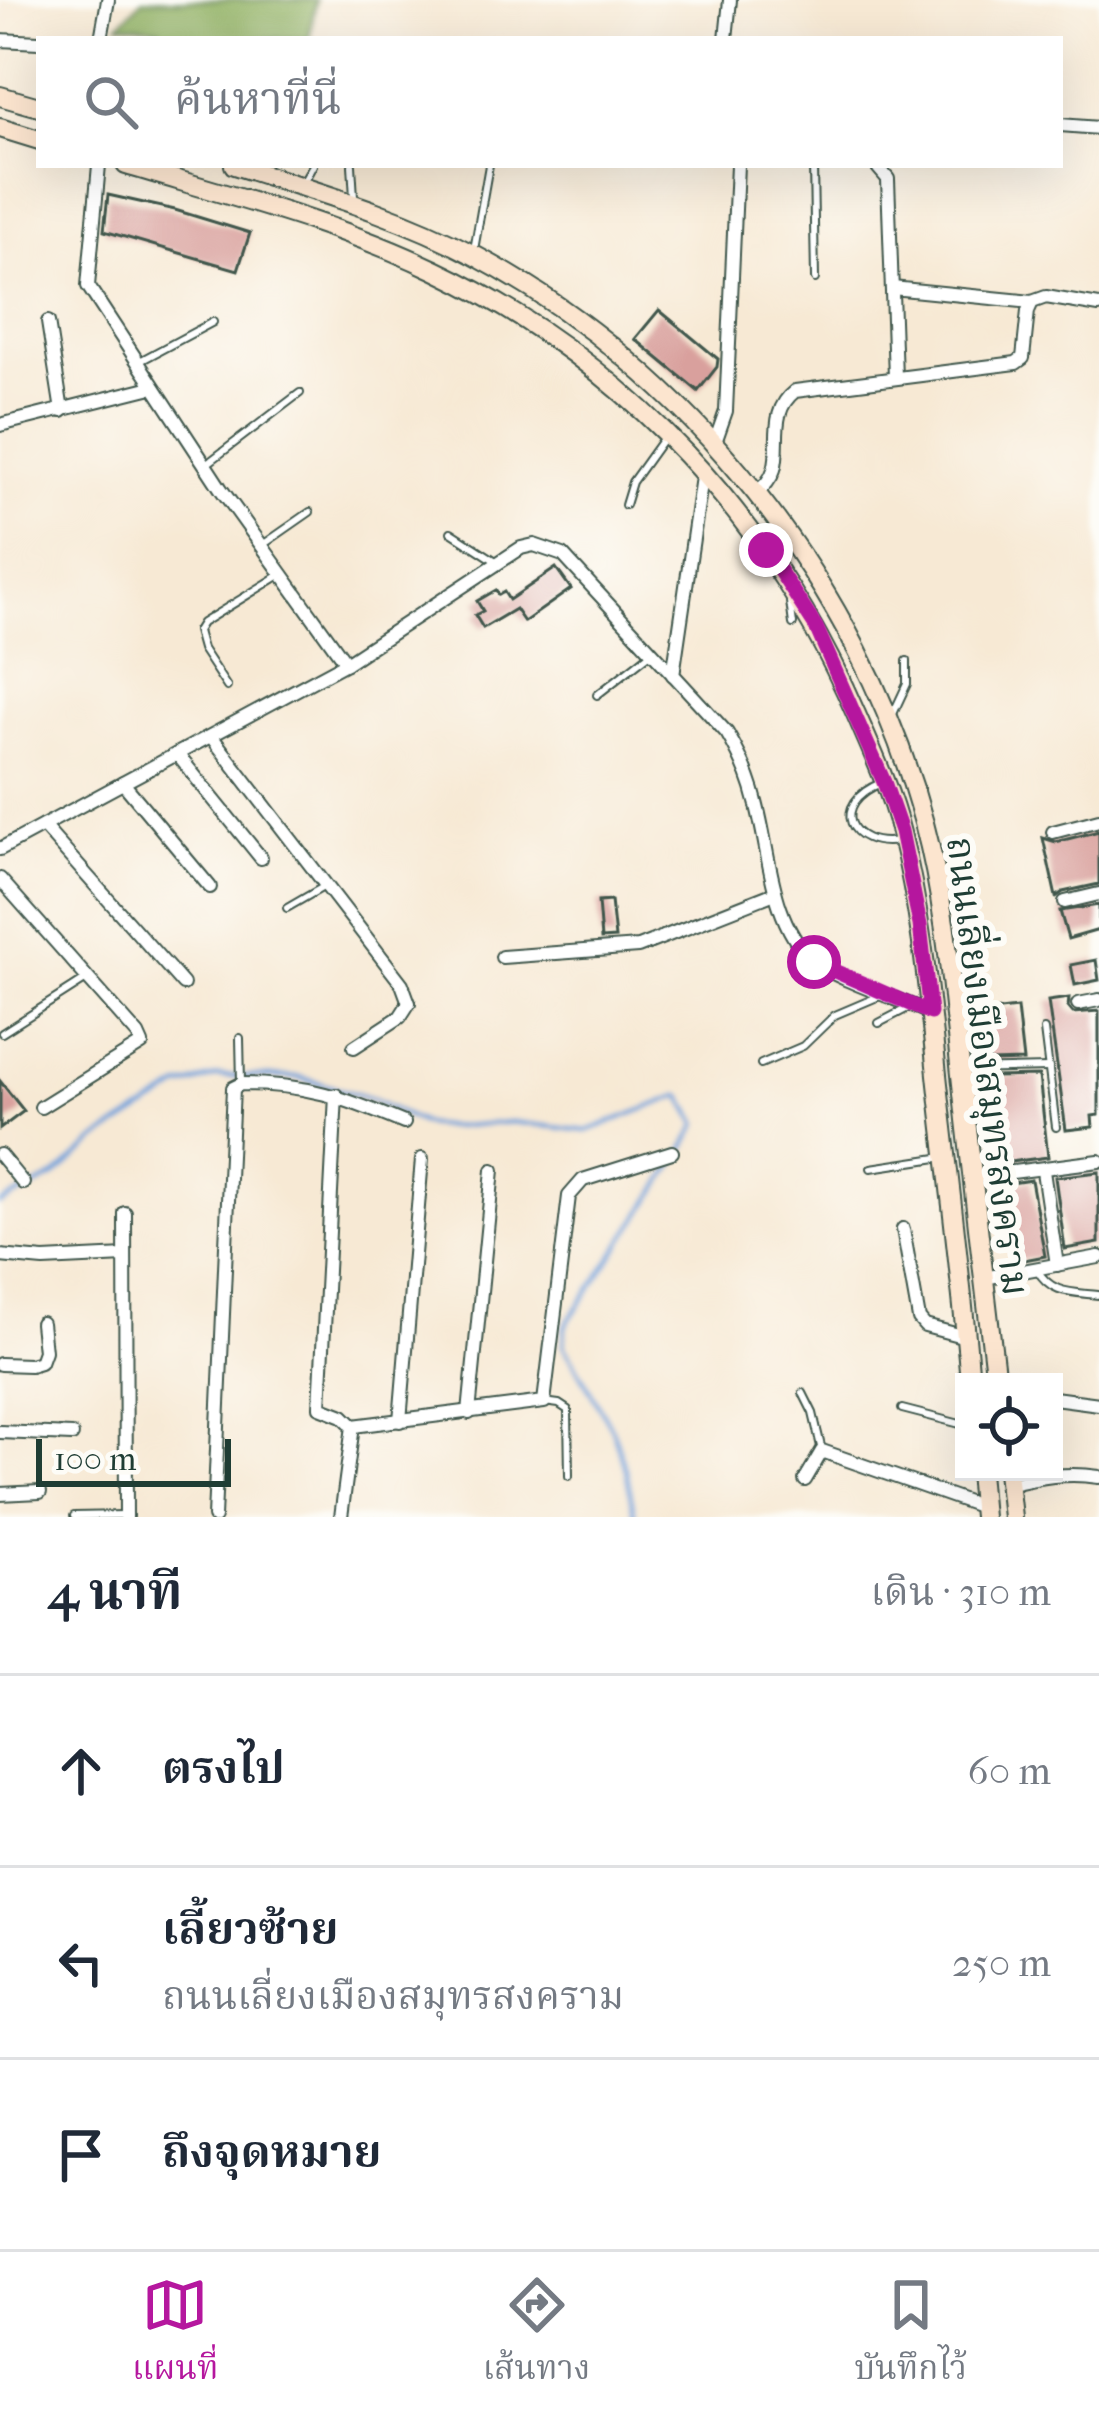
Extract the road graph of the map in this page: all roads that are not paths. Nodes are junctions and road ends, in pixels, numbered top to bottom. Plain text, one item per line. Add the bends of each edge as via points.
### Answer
1 (108, 0) edge
2 (730, 0) edge
3 (102, 36) edge
4 (726, 36) edge
5 (0, 40) edge
6 (36, 41) edge
7 (0, 96) edge
8 (36, 106) edge
9 (1063, 124) edge
10 (0, 128) edge
11 (1099, 128) edge
12 (36, 139) edge
13 (99, 168) edge
14 (136, 168) edge
15 (243, 168) edge
16 (311, 168) edge
17 (352, 168) edge
18 (488, 168) edge
19 (737, 168) edge
20 (813, 168) edge
21 (879, 168) edge
22 (301, 187) junction
23 (354, 204) junction
24 (474, 254) junction
25 (815, 279) dead end
26 (892, 289) junction
27 (1032, 302) junction
28 (1099, 306) edge
29 (48, 322) dead end
30 (213, 322) dead end
31 (137, 363) junction
32 (895, 377) junction
33 (152, 387) junction
34 (300, 394) dead end
35 (62, 411) junction
36 (0, 425) edge
37 (667, 433) junction
38 (714, 445) junction
39 (205, 465) junction
40 (703, 469) junction
41 (755, 493) junction
42 (625, 505) dead end
43 (310, 512) dead end
44 (452, 532) dead end
45 (261, 546) junction
46 (499, 563) junction
47 (280, 575) junction
48 (789, 587) junction
49 (794, 624) dead end
50 (652, 652) junction
51 (907, 661) dead end
52 (346, 663) junction
53 (673, 675) junction
54 (227, 686) dead end
55 (597, 694) dead end
56 (887, 721) junction
57 (211, 736) junction
58 (177, 754) junction
59 (884, 782) junction
60 (123, 783) junction
61 (1099, 820) edge
62 (43, 826) junction
63 (1053, 832) dead end
64 (903, 840) junction
65 (0, 849) edge
66 (261, 858) dead end
67 (0, 879) edge
68 (326, 885) junction
69 (210, 887) dead end
70 (775, 892) junction
71 (1099, 894) edge
72 (1065, 902) dead end
73 (287, 908) dead end
74 (502, 957) dead end
75 (88, 979) junction
76 (183, 984) dead end
77 (885, 993) junction
78 (1099, 1000) edge
79 (1078, 1004) dead end
80 (921, 1009) junction
81 (879, 1022) dead end
82 (1044, 1030) dead end
83 (2, 1033) edge
84 (240, 1039) dead end
85 (354, 1047) dead end
86 (761, 1064) dead end
87 (1049, 1068) junction
88 (960, 1070) junction
89 (241, 1078) junction
90 (336, 1095) junction
91 (41, 1107) dead end
92 (404, 1123) dead end
93 (1056, 1127) dead end
94 (672, 1152) dead end
95 (0, 1154) edge
96 (946, 1156) junction
97 (422, 1159) dead end
98 (1099, 1161) edge
99 (871, 1168) dead end
100 (493, 1170) dead end
101 (1043, 1171) dead end
102 (973, 1177) junction
103 (23, 1183) dead end
104 (125, 1213) dead end
105 (903, 1229) dead end
106 (0, 1256) edge
107 (125, 1256) junction
108 (1099, 1257) edge
109 (1058, 1265) junction
110 (1037, 1269) junction
111 (984, 1278) junction
112 (1098, 1295) edge
113 (41, 1322) dead end
114 (966, 1337) junction
115 (0, 1364) edge
116 (969, 1373) edge
117 (995, 1373) edge
118 (803, 1393) dead end
119 (1063, 1399) edge
120 (544, 1402) junction
121 (1099, 1404) edge
122 (902, 1409) dead end
123 (469, 1413) junction
124 (400, 1421) junction
125 (955, 1423) edge
126 (352, 1426) junction
127 (0, 1432) edge
128 (72, 1435) dead end
129 (822, 1451) junction
130 (569, 1476) dead end
131 (1063, 1476) edge
132 (1099, 1477) edge
133 (805, 1480) dead end
134 (980, 1481) edge
135 (1008, 1481) edge
136 (40, 1492) dead end
137 (0, 1494) edge
138 (982, 1512) edge
139 (74, 1516) edge
140 (126, 1516) edge
141 (214, 1517) edge
142 (341, 1517) edge
143 (1012, 1517) edge

1 - 3 street
2 - 4 street
5 - 6 street
7 - 8 main road
9 - 11 street
10 - 12 main road
13 - 31 street via 88,286
14 - 37 main road, ถนนเลี่ยงเมืองสมุทรสงคราม via 339,229 440,272 521,317
15 - 22 main road, ถนนเลี่ยงเมืองสมุทรสงคราม
16 - 22 lane
17 - 23 lane
18 - 24 lane
19 - 38 street via 725,411
20 - 25 lane
21 - 26 street via 888,179
22 - 23 main road, ถนนเลี่ยงเมืองสมุทรสงคราม
23 - 24 main road, ถนนเลี่ยงเมืองสมุทรสงคราม
24 - 38 main road, ถนนเลี่ยงเมืองสมุทรสงคราม via 620,354
26 - 27 street
26 - 32 street
27 - 28 street
27 - 32 street via 1016,363
29 - 35 street
30 - 31 lane
31 - 33 street
32 - 41 street via 795,391 779,410 775,473
33 - 35 street
33 - 39 street
34 - 39 lane
35 - 36 street
37 - 40 main road, ถนนเลี่ยงเมืองสมุทรสงคราม
37 - 42 lane
38 - 41 main road, ถนนเลี่ยงเมืองสมุทรสงคราม
39 - 45 street
40 - 48 main road, ถนนเลี่ยงเมืองสมุทรสงคราม
40 - 53 street
41 - 56 main road, ถนนเลี่ยงเมืองสมุทรสงคราม via 840,616
43 - 45 lane
44 - 46 lane
45 - 47 street
46 - 50 street via 534,544 563,555
46 - 52 street
47 - 52 street
47 - 54 lane via 197,631
48 - 49 lane
48 - 59 main road, ถนนเลี่ยงเมืองสมุทรสงคราม via 832,658
50 - 53 street
50 - 55 lane
51 - 56 lane via 903,699
52 - 57 street
53 - 70 street via 743,760
56 - 88 main road, ถนนเลี่ยงเมืองสมุทรสงคราม via 924,823
57 - 58 street
57 - 68 street
58 - 60 street
58 - 66 street
59 - 64 main road, ถนนเลี่ยงเมืองสมุทรสงคราม
59 - 64 lane via 861,791 849,819 868,839
60 - 62 street
60 - 69 street
61 - 63 street
62 - 65 street
62 - 76 street
64 - 80 main road, ถนนเลี่ยงเมืองสมุทรสงคราม via 920,925
67 - 75 street
68 - 73 lane
68 - 85 street via 409,1003
70 - 74 street via 638,947
70 - 77 street via 814,962
71 - 72 street
75 - 83 lane
75 - 91 street via 142,1044
77 - 80 street
77 - 86 lane
78 - 79 street
80 - 81 lane
80 - 96 main road, ถนนเลี่ยงเมืองสมุทรสงคราม
82 - 87 lane
84 - 89 lane
87 - 88 lane
87 - 93 lane
88 - 102 main road, ถนนเลี่ยงเมืองสมุทรสงคราม
89 - 90 street
89 - 141 street via 230,1096
90 - 92 street
90 - 126 street via 320,1407
94 - 120 street via 583,1180 568,1196
95 - 103 street
96 - 99 lane
96 - 114 main road, ถนนเลี่ยงเมืองสมุทรสงคราม
97 - 124 street
98 - 102 street
100 - 123 street
101 - 109 street
102 - 111 main road, ถนนเลี่ยงเมืองสมุทรสงคราม
104 - 107 street
105 - 114 street via 919,1319
106 - 107 street
107 - 140 street
108 - 109 street
109 - 110 street
110 - 111 street
110 - 112 lane via 1054,1289
111 - 117 main road, ถนนเลี่ยงเมืองสมุทรสงคราม
113 - 115 street via 40,1361
114 - 116 main road, ถนนเลี่ยงเมืองสมุทรสงคราม
118 - 129 lane
119 - 121 street
120 - 123 street
120 - 130 lane via 568,1410
122 - 125 lane
123 - 124 street
124 - 126 street
126 - 142 street
127 - 128 street
129 - 133 street
129 - 138 street
131 - 132 street
134 - 138 main road
135 - 143 main road
136 - 137 street
139 - 140 lane

